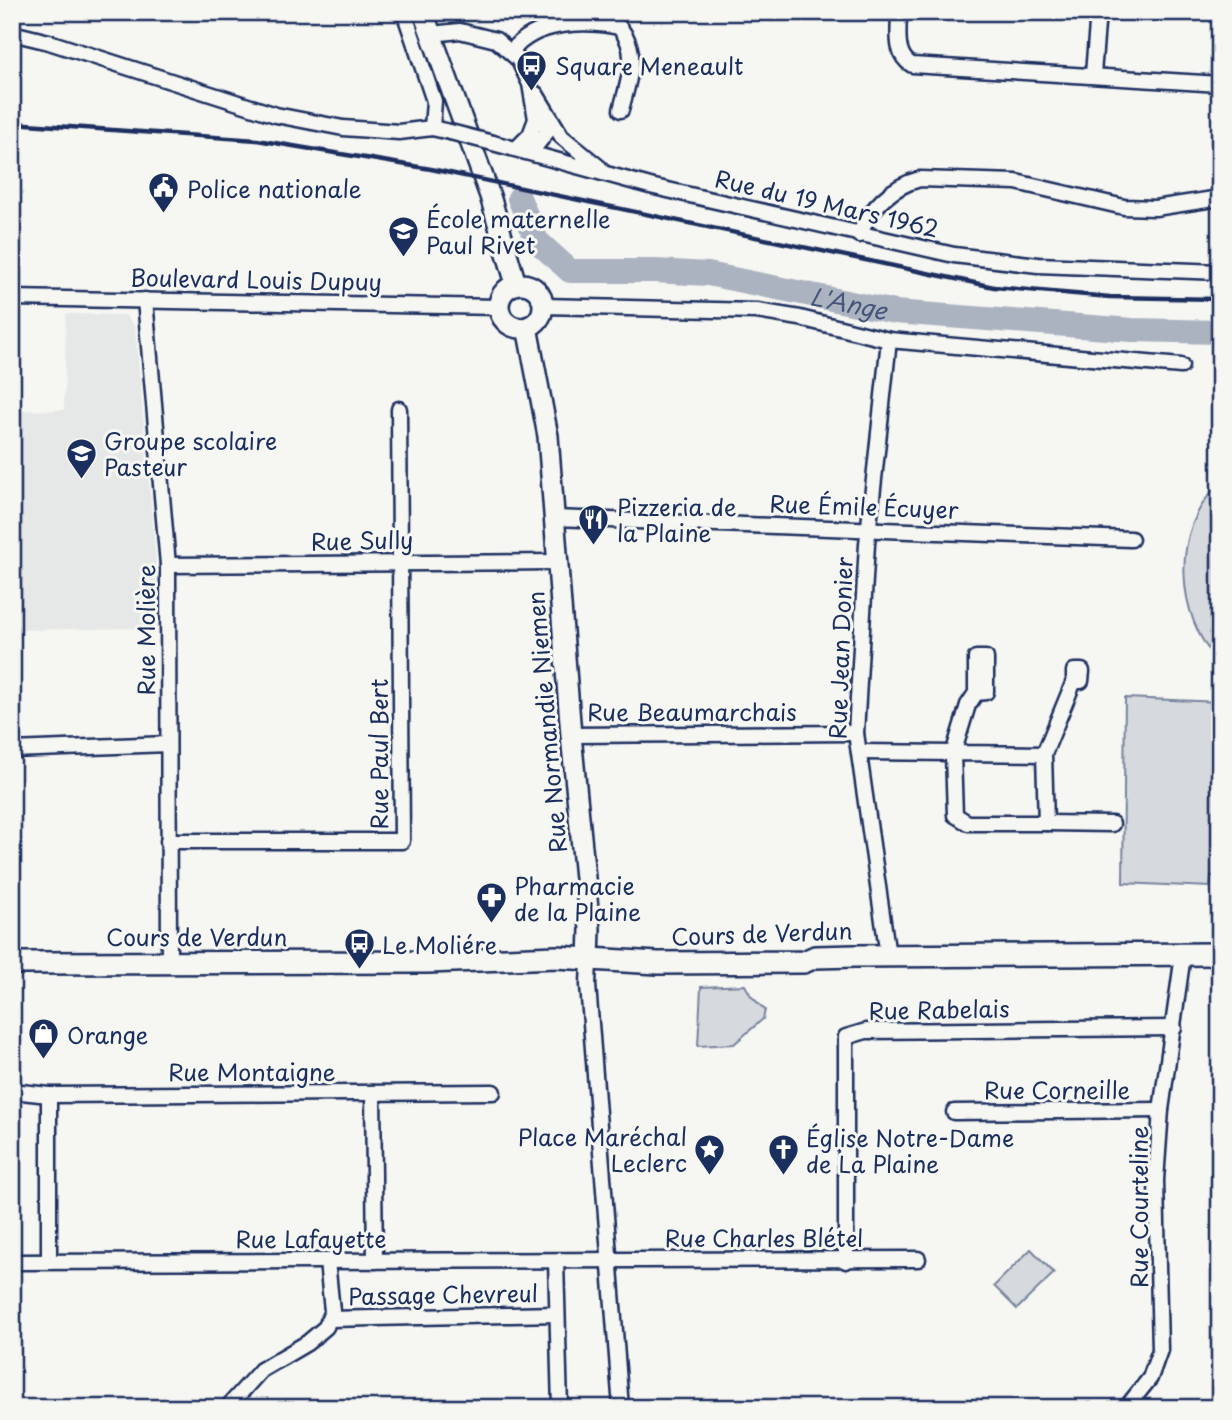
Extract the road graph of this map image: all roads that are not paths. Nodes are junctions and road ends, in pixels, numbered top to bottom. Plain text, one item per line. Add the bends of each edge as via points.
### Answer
1 (404, 12) edge
2 (423, 12) edge
3 (899, 12) edge
4 (1098, 12) edge
5 (12, 33) edge
6 (431, 34) junction
7 (512, 51) junction
8 (1093, 74) junction
9 (530, 84) junction
10 (1220, 84) edge
11 (544, 108) junction
12 (621, 110) dead end
13 (432, 128) junction
14 (524, 150) junction
15 (610, 174) junction
16 (1220, 198) edge
17 (859, 235) junction
18 (1220, 272) edge
19 (516, 284) junction
20 (12, 298) edge
21 (145, 300) junction
22 (543, 306) junction
23 (498, 307) junction
24 (527, 327) junction
25 (889, 341) junction
26 (1181, 366) dead end
27 (399, 409) dead end
28 (554, 517) junction
29 (869, 528) junction
30 (1131, 539) dead end
31 (400, 562) junction
32 (557, 562) junction
33 (169, 565) junction
34 (1074, 681) dead end
35 (976, 693) dead end
36 (856, 733) junction
37 (571, 736) junction
38 (168, 744) junction
39 (12, 750) edge
40 (859, 752) junction
41 (953, 754) junction
42 (1044, 754) junction
43 (1046, 823) junction
44 (1112, 824) dead end
45 (168, 841) junction
46 (1220, 954) edge
47 (1183, 955) junction
48 (888, 956) junction
49 (589, 960) junction
50 (169, 962) junction
51 (12, 963) edge
52 (1174, 1028) junction
53 (12, 1091) edge
54 (493, 1092) dead end
55 (373, 1093) junction
56 (49, 1095) junction
57 (1161, 1110) junction
58 (954, 1112) dead end
59 (918, 1259) dead end
60 (610, 1260) junction
61 (49, 1261) junction
62 (327, 1261) junction
63 (375, 1261) junction
64 (556, 1261) junction
65 (846, 1261) junction
66 (12, 1262) edge
67 (557, 1314) junction
68 (330, 1320) junction
69 (227, 1408) edge
70 (560, 1408) edge
71 (621, 1408) edge
72 (1126, 1408) edge

1 - 13 street via 434,101
2 - 6 main road
3 - 8 street via 900,52 912,65
4 - 8 street
5 - 13 street, Rue du 19 Mars 1962 via 289,118 398,132
6 - 7 street via 460,31 496,40
6 - 19 main road
7 - 9 street
7 - 12 street via 522,38 543,30 587,24 619,27 633,55
8 - 10 street
9 - 11 street
9 - 14 street via 535,127
11 - 14 street via 547,132
11 - 15 street via 570,145
13 - 14 street, Rue du 19 Mars 1962, bridge
14 - 15 street, Rue du 19 Mars 1962
15 - 17 street, Rue du 19 Mars 1962
16 - 17 street via 1155,208 1124,206 1016,182 920,180 889,193
17 - 18 street, Rue du 19 Mars 1962 via 1038,265
19 - 22 main road via 531,286
19 - 23 main road via 505,290
20 - 21 street, Boulevard Louis Dupuy
21 - 23 street, Boulevard Louis Dupuy
21 - 33 street, Rue Molière
22 - 24 main road via 538,319
22 - 25 street via 757,311
23 - 24 main road via 508,324
24 - 28 main road, Rue Normandie Niemen via 545,413
25 - 26 street
25 - 29 street, Rue Jean Donier
27 - 31 street
28 - 29 street, Rue Émile Écuyer
28 - 32 main road, Rue Normandie Niemen
29 - 30 street, Rue Émile Écuyer
29 - 36 street, Rue Jean Donier
31 - 32 street, Rue Sully
31 - 33 street, Rue Sully
31 - 45 street, Rue Paul Bert via 402,841
32 - 37 main road, Rue Normandie Niemen
33 - 38 street, Rue Molière
34 - 42 street
35 - 41 street
36 - 37 street, Rue Beaumarchais
36 - 40 street, Rue Jean Donier
37 - 49 main road, Rue Normandie Niemen
38 - 39 street
38 - 45 street, Rue Molière
40 - 41 street
40 - 48 street, Rue Jean Donier
41 - 42 street
41 - 43 street via 953,810 958,820
42 - 43 street
43 - 44 street
45 - 50 street, Rue Molière
46 - 47 main road, Cours de Verdun
47 - 48 main road, Cours de Verdun
47 - 52 street, Rue Courteline
48 - 49 main road, Cours de Verdun via 815,957 804,962
49 - 50 main road, Cours de Verdun
49 - 60 street, Rue Normandie Niemen
50 - 51 main road, Cours de Verdun
52 - 57 street, Rue Courteline
52 - 65 street, Rue Rabelais via 866,1031 846,1037
53 - 56 street, Rue Montaigne
54 - 55 street, Rue Montaigne
55 - 56 street, Rue Montaigne
55 - 63 street
56 - 61 street
57 - 58 street, Rue Corneille
57 - 72 street, Rue Courteline via 1156,1181 1160,1350 1150,1378
59 - 65 street, Rue Charles Blétel
60 - 64 street, Rue Lafayette
60 - 65 street, Rue Charles Blétel
60 - 71 street, Rue Normandie Niemen
61 - 62 street, Rue Lafayette
61 - 66 street, Rue Lafayette
62 - 63 street, Rue Lafayette
62 - 68 street
63 - 64 street, Rue Lafayette
64 - 67 street
67 - 68 street, Passage Chevreul
67 - 70 street
68 - 69 street via 318,1335 261,1370

